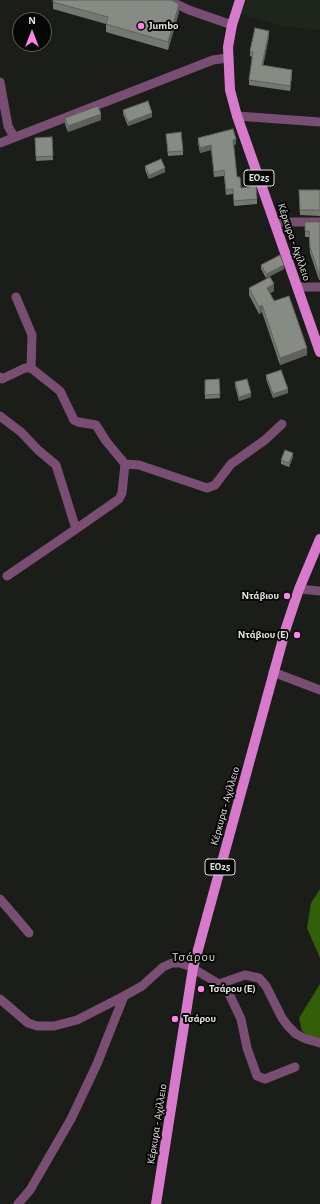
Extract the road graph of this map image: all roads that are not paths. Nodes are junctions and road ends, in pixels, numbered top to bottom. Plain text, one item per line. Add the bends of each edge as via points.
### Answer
1 (168, 0) edge
2 (240, 0) edge
3 (232, 25) junction
4 (228, 58) junction
5 (0, 82) edge
6 (237, 116) junction
7 (320, 122) edge
8 (14, 137) junction
9 (0, 143) edge
10 (275, 222) junction
11 (320, 222) edge
12 (297, 287) junction
13 (320, 287) edge
14 (16, 297) dead end
15 (320, 352) edge
16 (31, 368) junction
17 (1, 380) edge
18 (0, 416) edge
19 (282, 424) dead end
20 (126, 464) junction
21 (76, 530) junction
22 (320, 539) edge
23 (7, 576) dead end
24 (299, 589) junction
25 (320, 591) edge
26 (273, 672) junction
27 (320, 690) edge
28 (0, 899) edge
29 (29, 933) dead end
30 (193, 968) junction
31 (224, 983) junction
32 (124, 996) junction
33 (0, 999) edge
34 (320, 1043) edge
35 (295, 1067) dead end
36 (18, 1204) edge
37 (156, 1204) edge

1 - 3 street via 188,10
2 - 3 main road, Κέρκυρα - Αχίλλειο / ΕΟ25
3 - 4 main road, Κέρκυρα - Αχίλλειο / ΕΟ25
4 - 6 main road, Κέρκυρα - Αχίλλειο / ΕΟ25 via 230,86
4 - 8 street via 213,60
5 - 8 street via 8,126
6 - 7 street
6 - 10 main road, Κέρκυρα - Αχίλλειο / ΕΟ25
8 - 9 street
10 - 11 street
10 - 12 main road, Κέρκυρα - Αχίλλειο / ΕΟ25
12 - 13 street
12 - 15 main road, Κέρκυρα - Αχίλλειο / ΕΟ25
14 - 16 street via 32,335
16 - 17 street via 24,368
16 - 20 street via 60,391 74,420 96,425 106,442
18 - 21 street via 56,465
19 - 20 street via 265,440 231,464 217,483 210,487
20 - 21 street via 122,495 119,499
21 - 23 street
22 - 24 main road, Κέρκυρα - Αχίλλειο / ΕΟ25
24 - 25 street
24 - 26 main road, Κέρκυρα - Αχίλλειο / ΕΟ25
26 - 27 street
26 - 30 main road, Κέρκυρα - Αχίλλειο / ΕΟ25
28 - 29 street
30 - 31 street via 217,983
30 - 32 street via 180,963 169,964
30 - 37 main road, Κέρκυρα - Αχίλλειο / ΕΟ25
31 - 34 street via 245,975 259,978 288,1026 296,1034
31 - 35 street via 242,1019 247,1048 257,1076 264,1079
32 - 33 street via 72,1022 47,1026 28,1023
32 - 36 street via 100,1059 71,1119 30,1190

